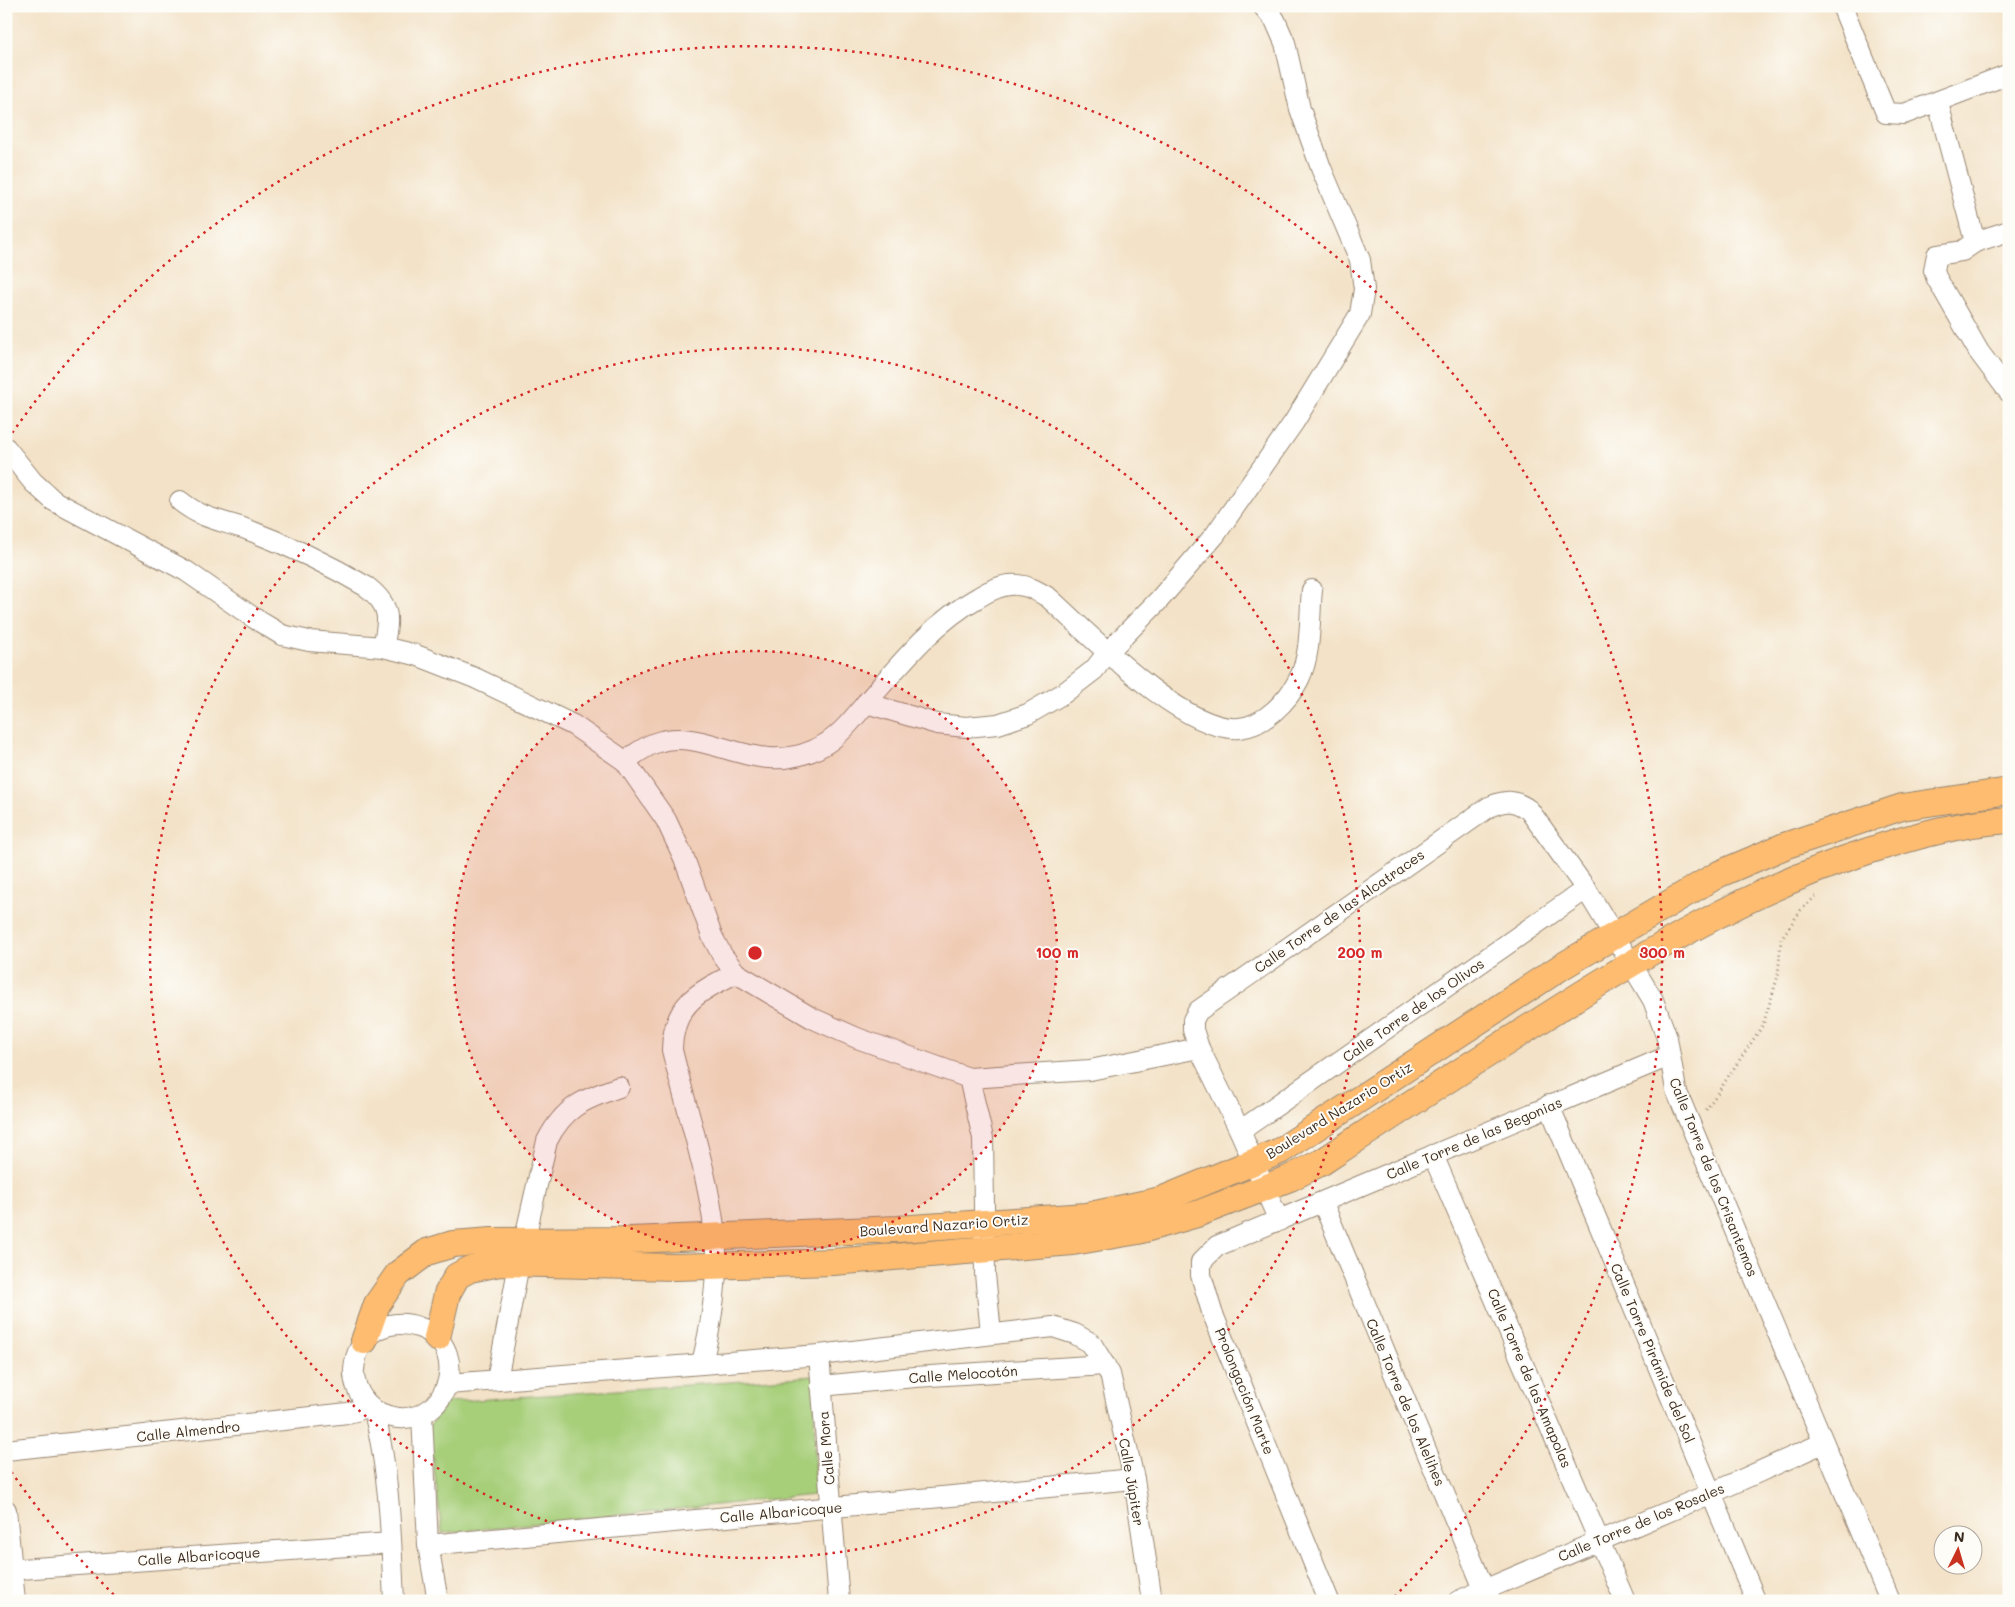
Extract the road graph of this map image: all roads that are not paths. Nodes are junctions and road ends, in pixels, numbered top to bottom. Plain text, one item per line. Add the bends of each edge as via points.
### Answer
1 (1263, 6) edge
2 (1842, 6) edge
3 (2009, 74) edge
4 (1938, 103) junction
5 (2009, 231) edge
6 (1968, 247) junction
7 (2009, 392) edge
8 (6, 448) edge
9 (180, 501) dead end
10 (1312, 590) dead end
11 (383, 647) junction
12 (1108, 652) junction
13 (866, 703) junction
14 (625, 761) junction
15 (2009, 791) edge
16 (1489, 807) joint
17 (2009, 820) edge
18 (1586, 889) junction
19 (1614, 935) junction
20 (1630, 962) junction
21 (736, 973) junction
22 (1199, 1048) junction
23 (1669, 1056) junction
24 (969, 1078) junction
25 (619, 1087) dead end
26 (1549, 1105) junction
27 (1240, 1131) junction
28 (1434, 1155) junction
29 (1254, 1163) junction
30 (1264, 1188) junction
31 (1323, 1203) junction
32 (1279, 1221) junction
33 (984, 1223) junction
34 (715, 1237) junction
35 (984, 1250) junction
36 (521, 1252) junction
37 (715, 1266) junction
38 (991, 1333) junction
39 (437, 1338) junction
40 (364, 1341) junction
41 (819, 1355) junction
42 (702, 1363) junction
43 (1105, 1365) junction
44 (497, 1380) junction
45 (448, 1384) junction
46 (821, 1386) junction
47 (369, 1406) junction
48 (422, 1414) junction
49 (1824, 1443) junction
50 (6, 1450) edge
51 (1134, 1479) junction
52 (1712, 1493) junction
53 (830, 1507) junction
54 (6, 1510) edge
55 (1600, 1539) junction
56 (391, 1543) junction
57 (428, 1545) junction
58 (9, 1569) edge
59 (1486, 1594) edge
60 (14, 1601) edge
61 (394, 1601) edge
62 (438, 1601) edge
63 (839, 1601) edge
64 (1152, 1601) edge
65 (1329, 1601) edge
66 (1458, 1601) edge
67 (1625, 1601) edge
68 (1756, 1601) edge
69 (1890, 1601) edge

1 - 12 street via 1275,20 1285,44 1303,118 1360,260 1364,289 1360,314 1298,414 1215,535
2 - 4 street via 1886,113 1904,114
3 - 4 street
4 - 6 street
5 - 6 street
6 - 7 street via 1938,255 1934,270 1979,352
8 - 11 street via 33,482 54,501 186,571 282,635 309,641
9 - 11 street via 204,517 284,545 368,587 377,594 389,618
10 - 12 street via 1307,650 1299,679 1263,721 1239,728 1216,725 1188,714
11 - 14 street via 416,655 475,678 573,725
12 - 13 street via 1094,670 1064,693 1028,714 998,724 966,727 937,724
12 - 13 street via 1049,598 1032,588 1016,584 1004,586 963,605 910,652
13 - 14 street via 852,721 828,742 808,753 783,759 759,759 675,740 654,744
14 - 21 street via 666,820 684,858 712,936
15 - 19 main road, Boulevard Nazario Ortiz via 1902,807 1787,845 1719,874
16 - 18 street, Calle Torre de los Crisantemos via 1513,801 1529,810
16 - 22 street, Calle Torre de las Alcatraces via 1206,1004 1193,1020
17 - 20 main road, Boulevard Nazario Ortiz via 1924,834 1838,860 1734,906
18 - 19 street, Calle Torre de los Crisantemos
18 - 27 street, Calle Torre de los Olivos
19 - 20 street, Calle Torre de los Crisantemos
19 - 29 main road, Boulevard Nazario Ortiz via 1288,1146
20 - 23 street, Calle Torre de los Crisantemos via 1659,1013
20 - 30 main road, Boulevard Nazario Ortiz via 1322,1162
21 - 24 street via 812,1018 857,1038
21 - 34 street via 700,991 682,1009 672,1033 672,1050 708,1187
22 - 24 street via 1090,1070
22 - 27 street
23 - 26 street, Calle Torre de las Begonias
23 - 49 street, Calle Torre de los Crisantemos via 1676,1090
24 - 33 street via 983,1138
25 - 36 street via 588,1098 556,1123 547,1141
26 - 28 street, Calle Torre de las Begonias
26 - 52 street, Calle Torre Pirámide del Sol
27 - 29 street
28 - 31 street, Calle Torre de las Begonias
28 - 55 street, Calle Torre de las Amapolas
29 - 30 street
29 - 33 main road, Boulevard Nazario Ortiz via 1161,1200 1086,1216
30 - 32 street
30 - 35 main road, Boulevard Nazario Ortiz via 1196,1214 1138,1231 1073,1242
31 - 32 street, Calle Torre de las Begonias
31 - 59 street, Calle Torre de los Alelihes
32 - 65 street, Prolongación Marte via 1217,1246 1201,1262 1201,1275 1212,1312
33 - 34 main road, Boulevard Nazario Ortiz
33 - 35 street
34 - 36 main road, Boulevard Nazario Ortiz via 630,1240
34 - 37 street
35 - 37 main road, Boulevard Nazario Ortiz via 833,1262
35 - 38 street
36 - 37 main road, Boulevard Nazario Ortiz
36 - 39 main road, Boulevard Nazario Ortiz via 500,1263 470,1269 457,1276 447,1294
36 - 40 main road, Boulevard Nazario Ortiz via 453,1244 427,1252 398,1274 377,1304
36 - 44 street
37 - 42 street via 712,1322
38 - 41 street, Calle Júpiter
38 - 43 street, Calle Júpiter via 1053,1327 1091,1343
39 - 40 street via 424,1328 408,1323 392,1324 377,1330
39 - 45 street via 446,1352 450,1368
40 - 47 street via 356,1355 354,1371 356,1387
41 - 42 street, Calle Júpiter
41 - 46 street, Calle Mora
42 - 44 street, Calle Júpiter
43 - 46 street, Calle Melocotón
43 - 51 street, Calle Júpiter via 1110,1374
44 - 45 street, Calle Júpiter
45 - 48 street via 442,1397
46 - 53 street, Calle Mora
47 - 48 street via 397,1419
47 - 50 street, Calle Almendro via 348,1413
47 - 56 street via 386,1483
48 - 57 street
49 - 52 street, Calle Torre de los Rosales
49 - 69 street, Calle Torre de los Crisantemos
51 - 53 street, Calle Albaricoque
51 - 64 street, Calle Júpiter
52 - 55 street, Calle Torre de los Rosales
52 - 68 street, Calle Torre Pirámide del Sol
53 - 57 street, Calle Albaricoque
53 - 63 street, Calle Mora
54 - 58 street
55 - 59 street, Calle Torre de los Rosales
55 - 67 street, Calle Torre de las Amapolas
56 - 58 street, Calle Albaricoque
56 - 61 street
57 - 62 street
58 - 60 street
59 - 66 street, Calle Torre de los Rosales

